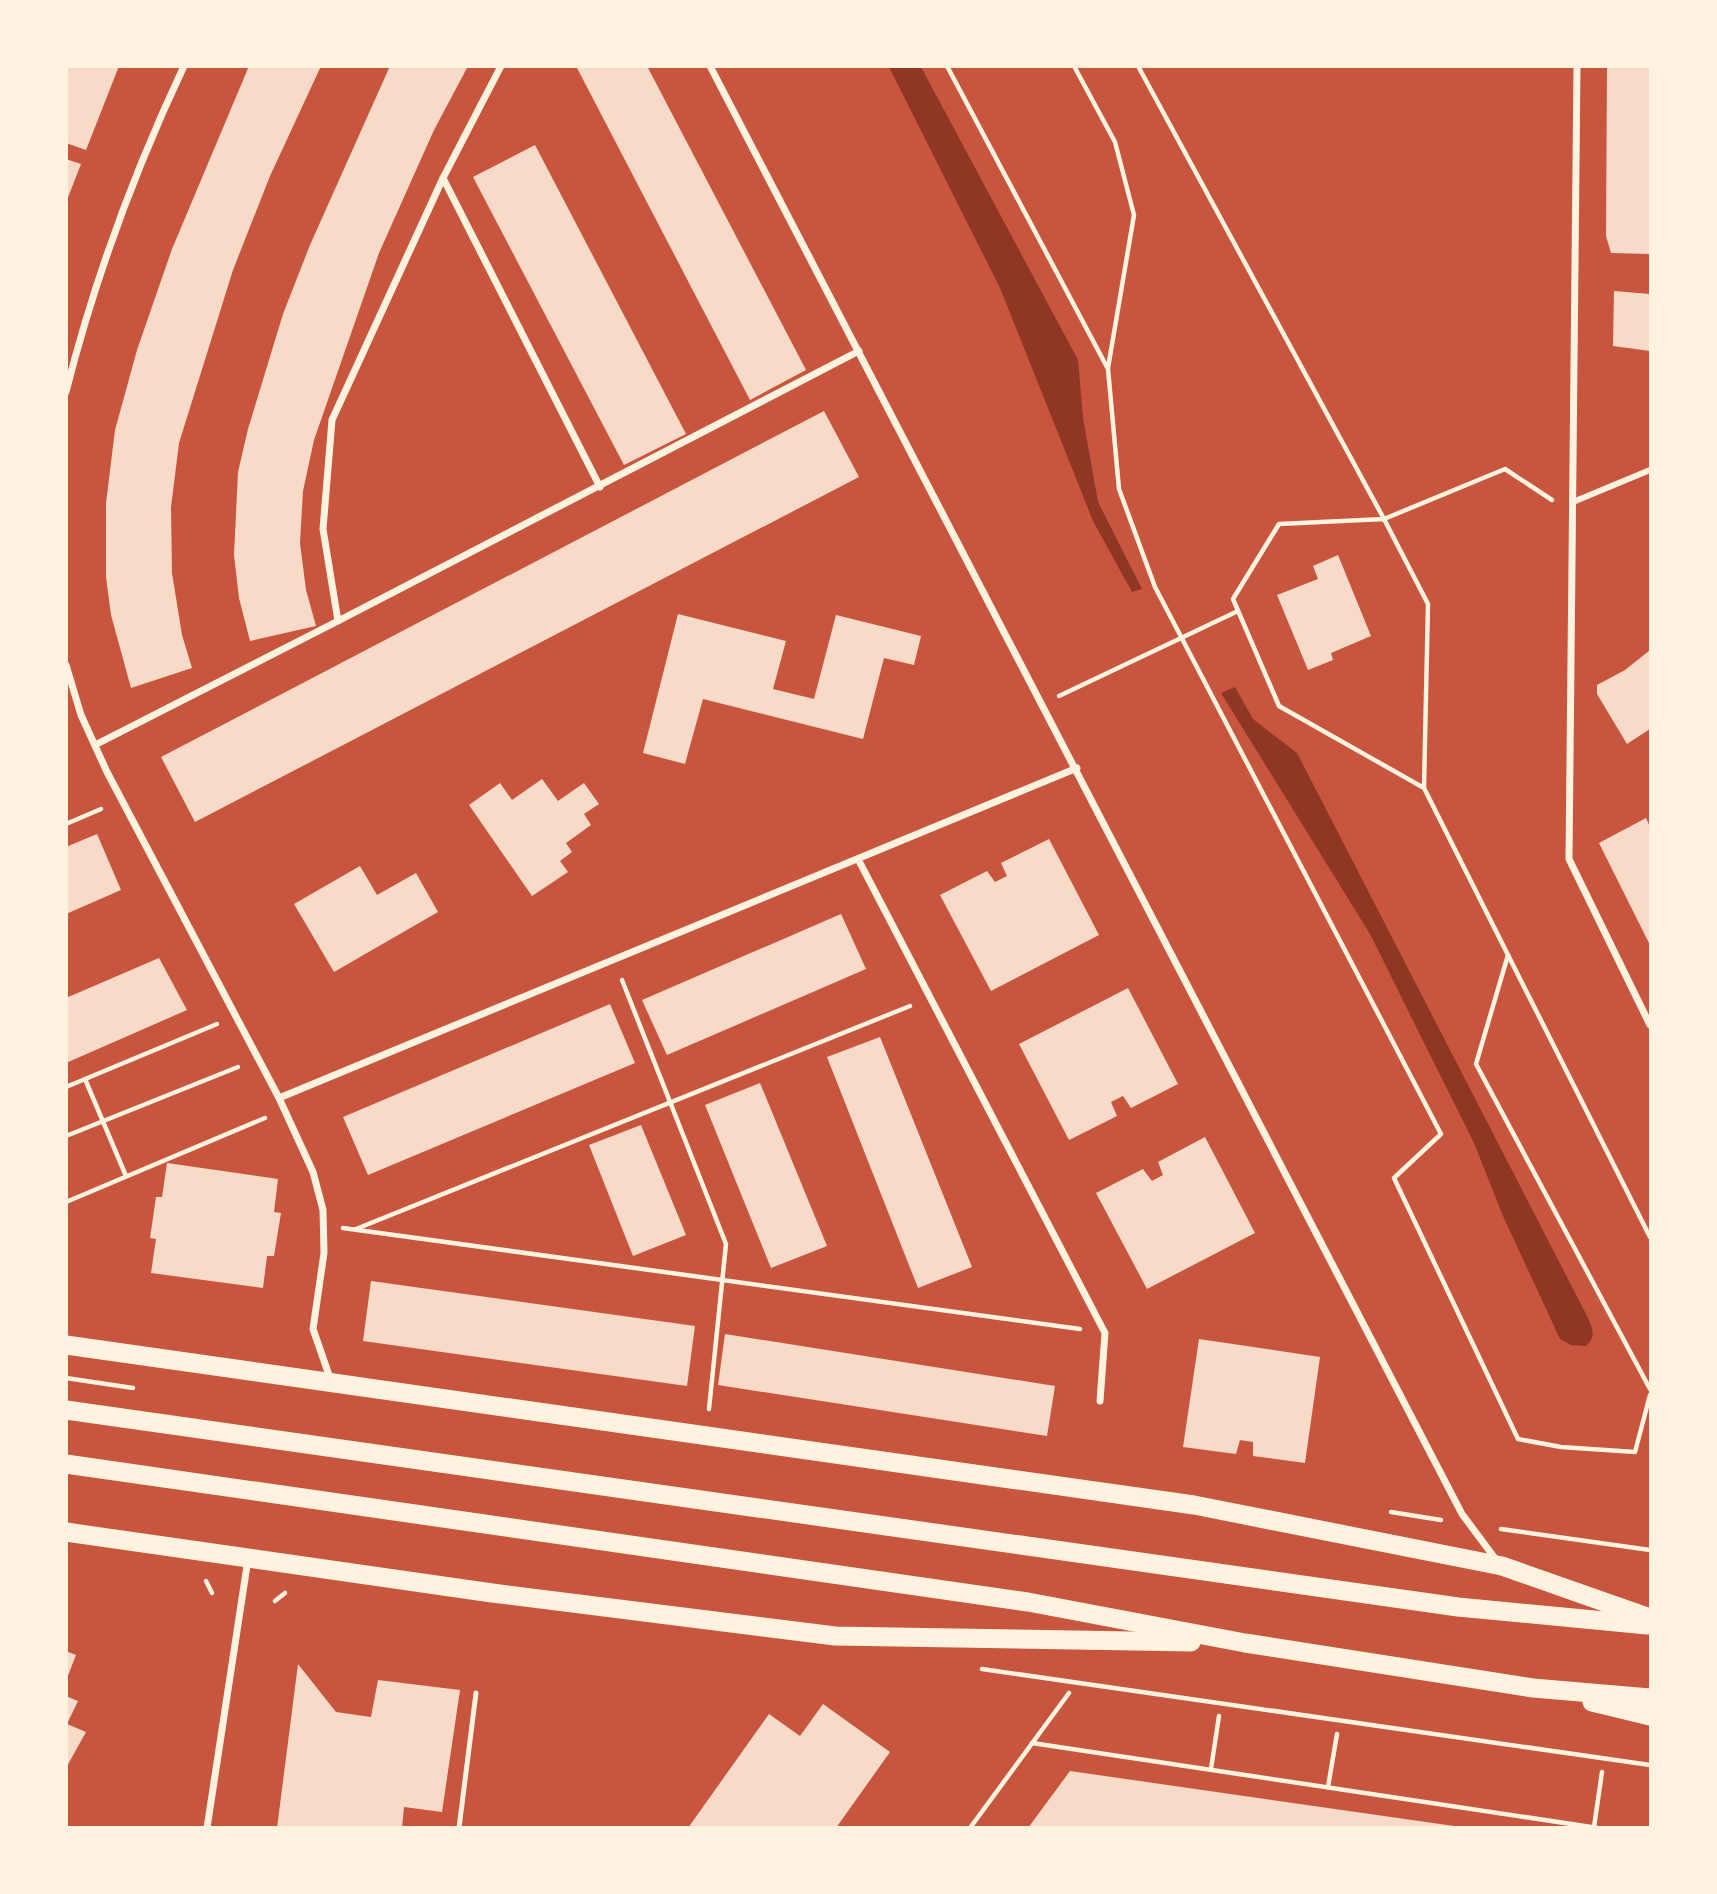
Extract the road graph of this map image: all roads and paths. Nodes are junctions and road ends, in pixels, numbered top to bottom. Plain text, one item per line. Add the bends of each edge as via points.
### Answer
1 (184, 66) edge
2 (501, 66) edge
3 (710, 66) edge
4 (947, 66) edge
5 (1074, 66) edge
6 (1138, 66) edge
7 (1577, 66) edge
8 (443, 177) junction
9 (859, 351) junction
10 (1108, 369) junction
11 (66, 392) edge
12 (1650, 470) edge
13 (600, 487) junction
14 (1573, 502) junction
15 (1384, 519) junction
16 (1238, 611) junction
17 (338, 621) junction
18 (1181, 638) junction
19 (66, 665) edge
20 (1043, 704) junction
21 (95, 745) junction
22 (1077, 768) junction
23 (1424, 788) junction
24 (122, 801) junction
25 (66, 824) edge
26 (858, 859) junction
27 (1508, 955) junction
28 (614, 960) junction
29 (930, 997) junction
30 (235, 1016) junction
31 (1650, 1025) edge
32 (258, 1059) junction
33 (85, 1079) junction
34 (66, 1087) edge
35 (279, 1098) junction
36 (672, 1103) junction
37 (283, 1110) junction
38 (103, 1121) junction
39 (66, 1136) edge
40 (126, 1176) junction
41 (66, 1202) edge
42 (323, 1225) junction
43 (355, 1229) junction
44 (1650, 1237) edge
45 (723, 1280) junction
46 (1105, 1333) junction
47 (66, 1345) edge
48 (332, 1383) junction
49 (1650, 1389) edge
50 (1650, 1395) edge
51 (1100, 1401) dead end
52 (66, 1410) edge
53 (708, 1413) dead end
54 (66, 1464) edge
55 (1488, 1527) dead end
56 (66, 1532) edge
57 (1650, 1550) edge
58 (248, 1558) junction
59 (1502, 1566) junction
60 (291, 1591) dead end
61 (275, 1601) dead end
62 (1650, 1618) edge
63 (1650, 1625) edge
64 (1245, 1643) junction
65 (975, 1668) dead end
66 (1533, 1688) junction
67 (476, 1693) dead end
68 (1069, 1693) dead end
69 (1650, 1698) edge
70 (1219, 1716) dead end
71 (1650, 1717) edge
72 (1337, 1734) dead end
73 (1032, 1743) junction
74 (1650, 1765) edge
75 (1211, 1769) junction
76 (1602, 1772) dead end
77 (1328, 1787) junction
78 (1596, 1827) edge
79 (206, 1828) edge
80 (459, 1828) edge
81 (970, 1828) edge

1 - 11 street via 83,325
2 - 8 street
3 - 9 street
4 - 10 path
5 - 10 path via 1115,142 1134,215
6 - 15 path
7 - 14 street
8 - 13 street
8 - 17 street via 332,420 323,529
9 - 13 street
9 - 20 street
10 - 18 path via 1119,489 1155,587
12 - 14 street
13 - 17 street
14 - 15 path via 1555,502 1505,470
14 - 31 street via 1569,859
15 - 16 path via 1279,524 1233,599
15 - 23 path via 1428,604
16 - 18 path
16 - 23 path via 1279,706
17 - 21 street
18 - 20 path
18 - 50 path via 1441,1134 1394,1178 1518,1440 1635,1451
19 - 21 street
20 - 22 street
21 - 24 street
22 - 26 street
22 - 59 street via 1462,1514
23 - 27 path
24 - 25 path
24 - 30 street
26 - 28 street
26 - 29 street
27 - 44 path
27 - 49 path via 1476,1064
28 - 35 street
28 - 36 path
29 - 36 path
29 - 46 street
30 - 32 street
30 - 33 path
32 - 35 street
32 - 38 path
33 - 34 path
33 - 38 path
35 - 37 street
36 - 43 path
36 - 45 path via 726,1244
37 - 40 path
37 - 42 street via 313,1172
38 - 39 path
38 - 40 path
40 - 41 path
42 - 43 path
42 - 48 street via 324,1253 313,1329
43 - 45 path
45 - 46 path
45 - 53 path
46 - 51 street
47 - 48 highway
48 - 59 highway via 1194,1505
52 - 63 highway via 1458,1607
54 - 64 highway via 1028,1602
55 - 57 path
56 - 58 highway
58 - 64 highway via 835,1636
58 - 79 street
59 - 62 highway
60 - 61 path
64 - 66 highway
65 - 74 path
66 - 69 highway
66 - 71 highway
67 - 80 lane
68 - 73 path
70 - 75 path
72 - 77 path
73 - 75 path
73 - 81 path
75 - 77 path
76 - 78 path
77 - 78 path

